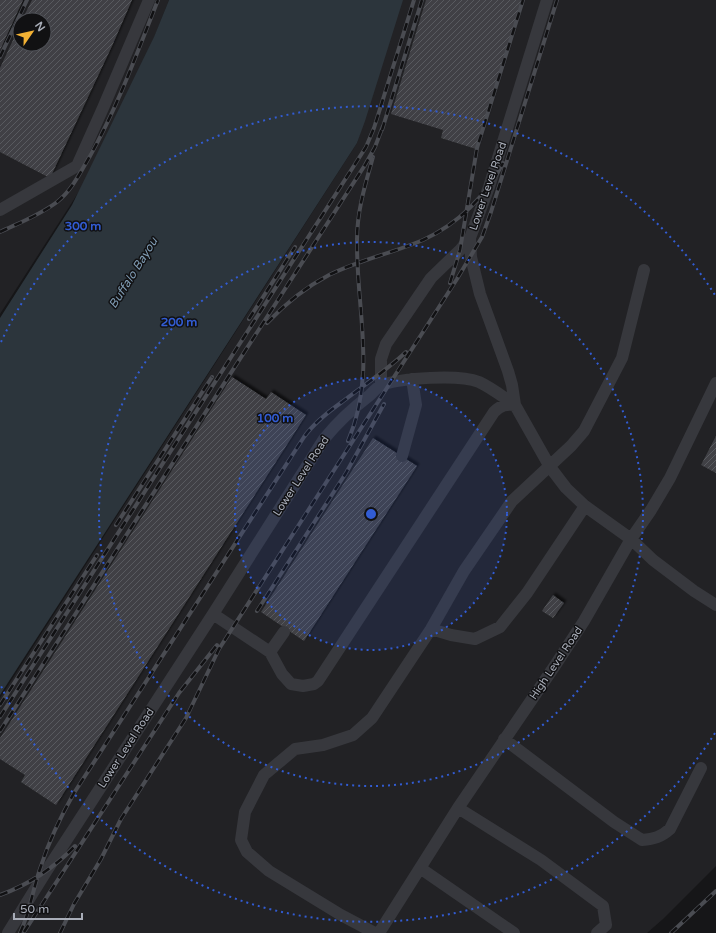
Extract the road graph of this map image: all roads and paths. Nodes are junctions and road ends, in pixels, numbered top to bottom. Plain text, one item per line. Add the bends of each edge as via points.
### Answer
1 (149, 0) edge
2 (548, 0) edge
3 (0, 210) edge
4 (470, 238) junction
5 (644, 270) dead end
6 (412, 380) junction
7 (716, 384) edge
8 (380, 386) junction
9 (515, 405) junction
10 (402, 456) dead end
11 (550, 467) junction
12 (585, 506) junction
13 (631, 539) junction
14 (716, 605) edge
15 (213, 614) junction
16 (431, 629) junction
17 (284, 632) dead end
18 (270, 652) junction
19 (504, 739) junction
20 (701, 768) dead end
21 (458, 808) junction
22 (420, 868) junction
23 (8, 933) edge
24 (375, 933) edge
25 (379, 933) edge
26 (514, 933) edge
27 (597, 933) edge

1 - 3 lane via 77,166
2 - 4 lane, Lower Level Road
4 - 8 lane via 431,278 386,344 381,359
4 - 9 lane, Lower Level Road via 471,257 480,294 508,371
5 - 11 lane via 622,358 584,431
6 - 8 lane, Lower Level Road
6 - 9 lane, Lower Level Road via 450,378 477,381
6 - 10 lane via 416,405
7 - 13 lane, High Level Road via 670,478
8 - 15 lane, Lower Level Road via 335,426 324,440
9 - 11 lane
9 - 18 lane via 504,404 494,412 318,681 303,686 291,684 282,674
11 - 12 lane via 566,488
11 - 16 lane via 512,501 464,572
12 - 13 lane
12 - 16 lane via 527,593 500,627 475,639
13 - 14 lane via 654,560
13 - 19 lane, High Level Road via 584,621
15 - 18 lane
15 - 23 lane, Lower Level Road via 46,870
16 - 24 lane via 372,718 353,735 323,745 295,749 264,776 245,812 241,840 247,852 269,871
17 - 18 lane
19 - 20 lane via 614,822 642,840 654,839 670,829
19 - 21 lane, High Level Road
21 - 22 lane, High Level Road
21 - 27 lane via 541,860 603,906 606,925
22 - 25 lane, High Level Road
22 - 26 lane

